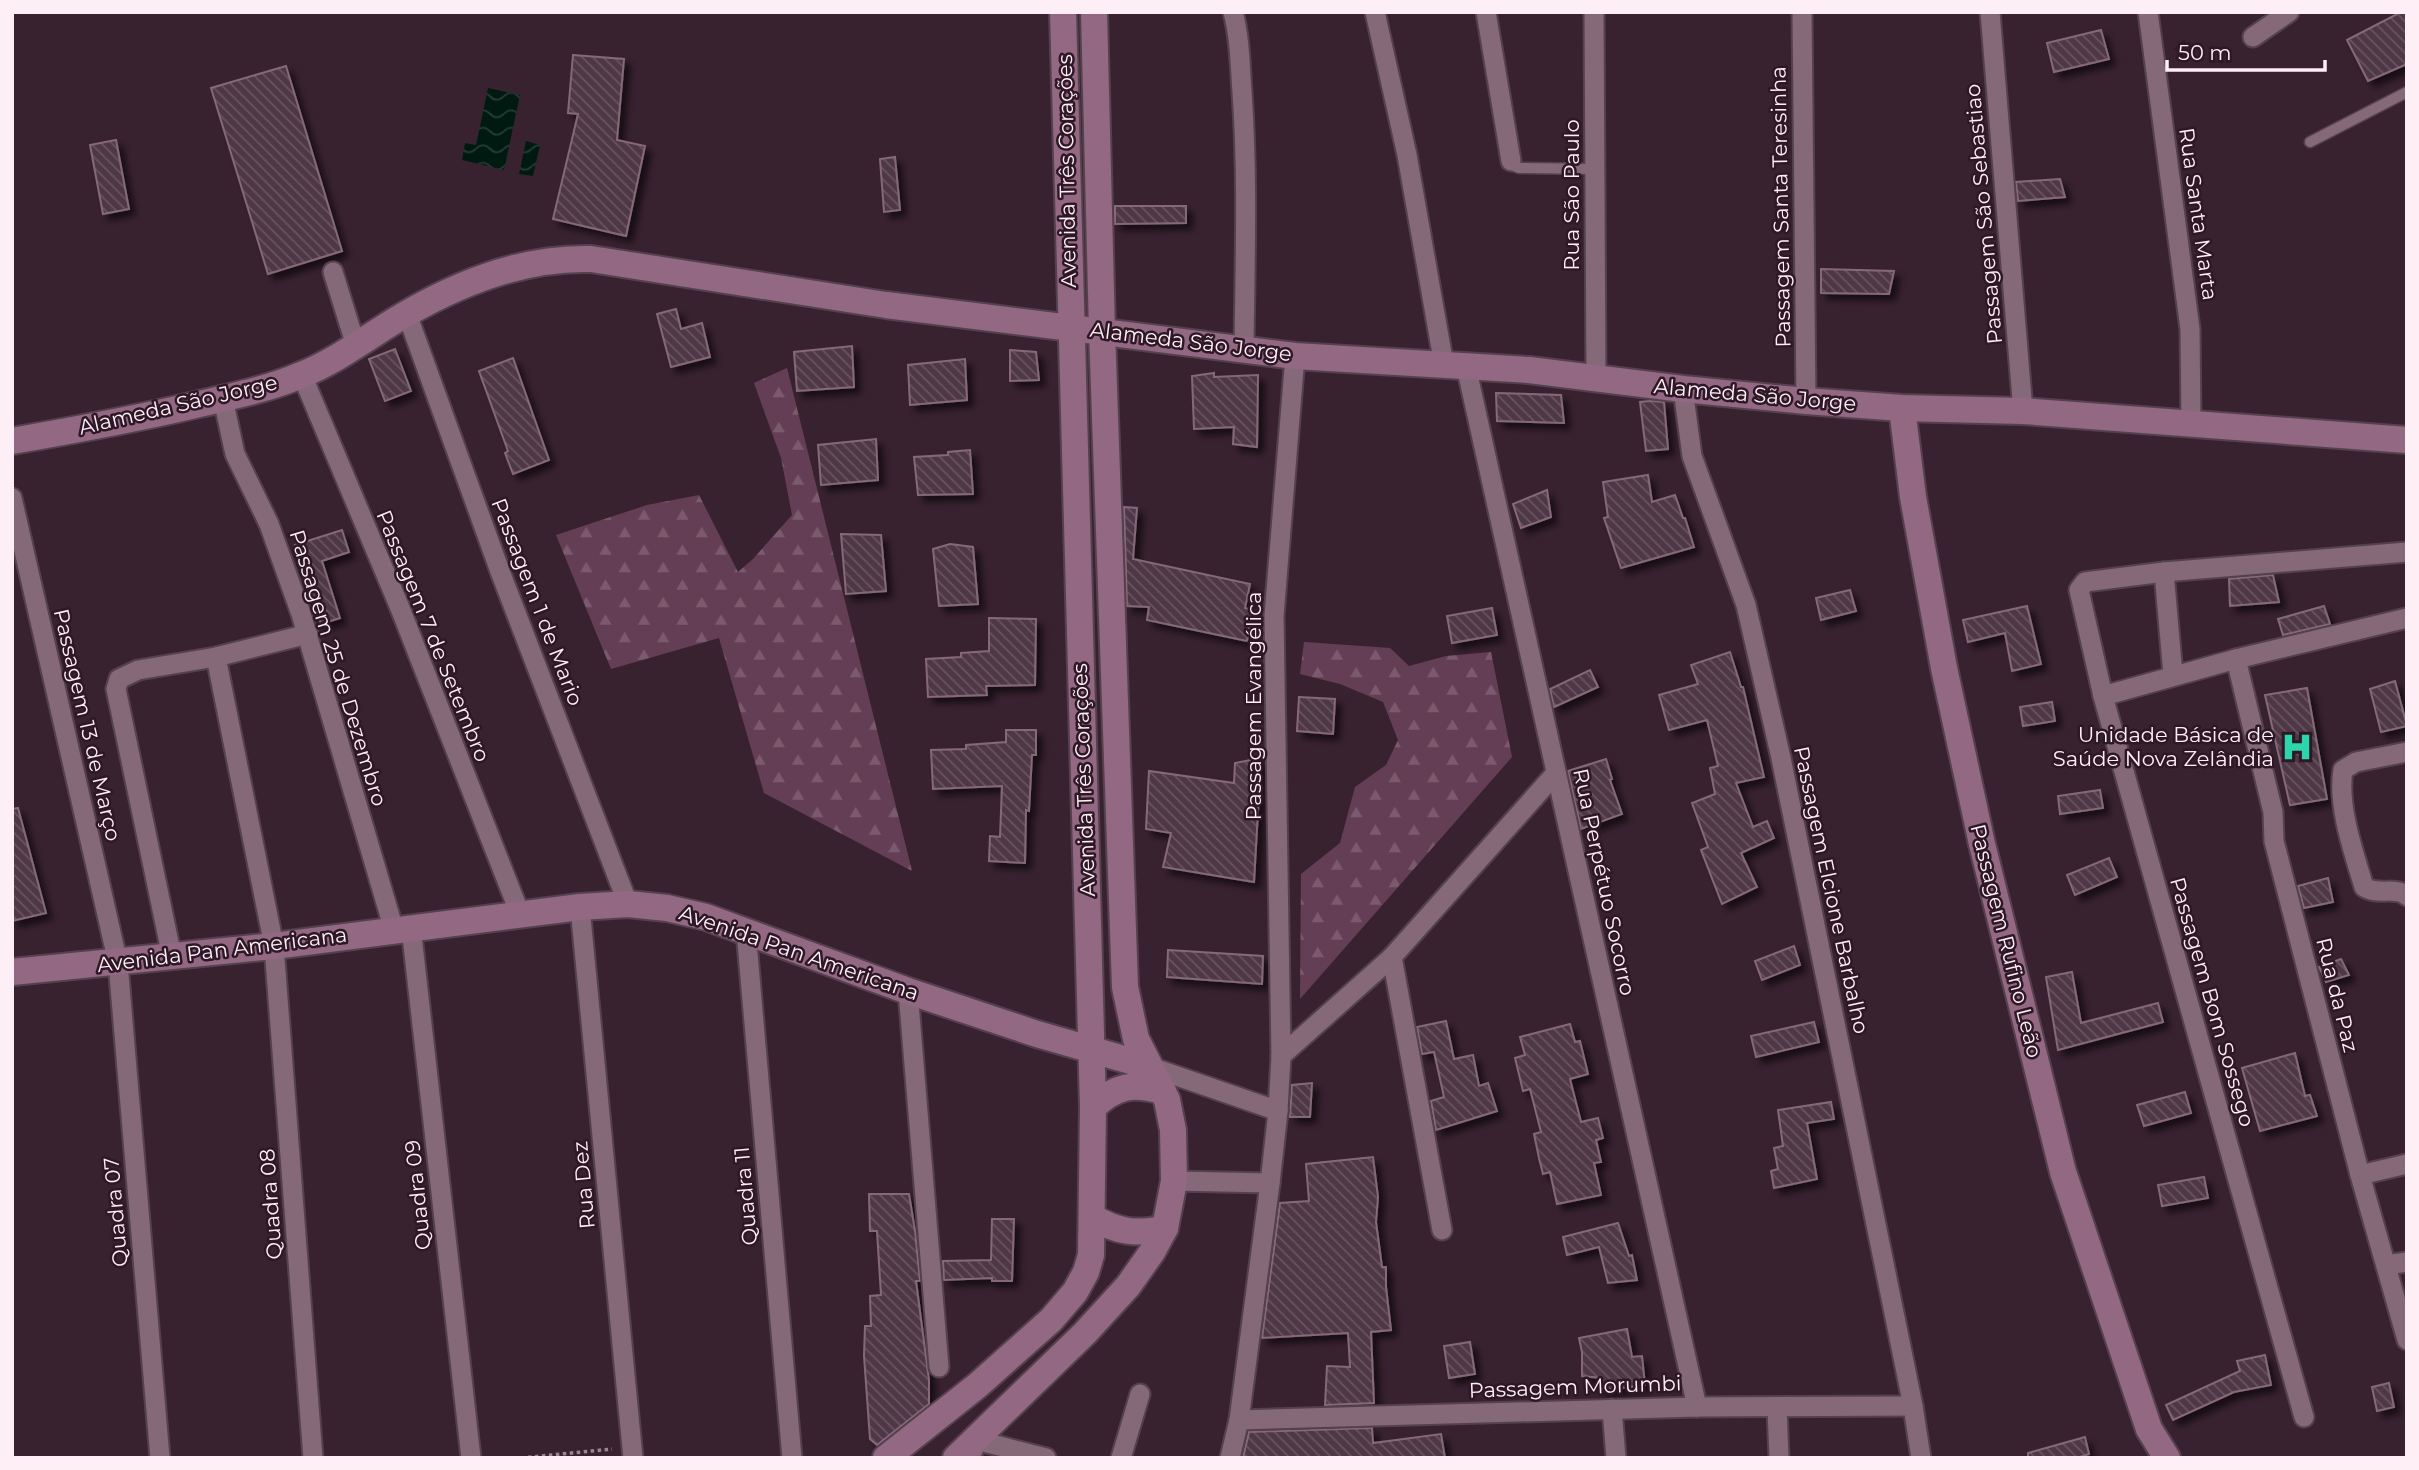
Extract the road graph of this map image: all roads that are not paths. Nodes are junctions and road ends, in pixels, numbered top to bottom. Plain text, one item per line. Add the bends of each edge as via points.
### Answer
1 (1063, 12) edge
2 (1094, 12) edge
3 (1234, 12) edge
4 (1375, 12) edge
5 (1486, 12) edge
6 (1594, 12) edge
7 (1802, 12) edge
8 (1990, 12) edge
9 (2148, 12) edge
10 (2289, 12) edge
11 (2253, 37) dead end
12 (2407, 92) edge
13 (2311, 142) dead end
14 (1511, 161) joint
15 (1595, 169) junction
16 (333, 272) dead end
17 (407, 314) junction
18 (1070, 327) junction
19 (1102, 331) junction
20 (356, 346) junction
21 (1244, 348) junction
22 (1295, 356) junction
23 (1455, 365) junction
24 (302, 375) junction
25 (1595, 378) junction
26 (1683, 389) junction
27 (223, 399) junction
28 (1806, 401) junction
29 (1902, 408) junction
30 (2023, 411) junction
31 (2191, 423) junction
32 (2407, 440) edge
33 (12, 441) edge
34 (12, 498) edge
35 (2407, 552) edge
36 (2164, 572) junction
37 (2407, 618) edge
38 (307, 634) junction
39 (216, 657) junction
40 (2236, 659) junction
41 (2173, 675) junction
42 (2103, 696) junction
43 (2407, 752) edge
44 (1556, 773) junction
45 (2407, 896) edge
46 (628, 904) junction
47 (580, 907) junction
48 (520, 914) junction
49 (398, 924) junction
50 (746, 931) junction
51 (272, 934) junction
52 (172, 957) junction
53 (1392, 957) junction
54 (118, 963) junction
55 (12, 972) edge
56 (908, 991) junction
57 (1091, 1048) junction
58 (1281, 1056) junction
59 (1148, 1066) junction
60 (1163, 1091) junction
61 (1093, 1107) junction
62 (1278, 1111) junction
63 (2407, 1164) edge
64 (2360, 1175) junction
65 (1174, 1181) junction
66 (1270, 1183) junction
67 (1092, 1217) junction
68 (1164, 1228) junction
69 (1442, 1230) dead end
70 (2407, 1262) edge
71 (2386, 1265) junction
72 (2407, 1340) edge
73 (939, 1367) dead end
74 (1140, 1394) dead end
75 (1913, 1406) junction
76 (1697, 1407) junction
77 (1777, 1408) junction
78 (1612, 1409) junction
79 (2304, 1418) dead end
80 (1239, 1420) junction
81 (973, 1449) edge
82 (632, 1452) edge
83 (160, 1458) edge
84 (313, 1458) edge
85 (471, 1458) edge
86 (792, 1458) edge
87 (886, 1458) edge
88 (956, 1458) edge
89 (1046, 1458) edge
90 (1121, 1458) edge
91 (1230, 1458) edge
92 (1616, 1458) edge
93 (1779, 1458) edge
94 (1921, 1458) edge
95 (2167, 1458) edge

1 - 18 street, Avenida Três Corações
2 - 19 street, Avenida Três Corações
3 - 21 street via 1246,188
4 - 23 street, Rua Perpétuo Socorro
5 - 14 street
6 - 15 street, Rua São Paulo
7 - 28 street, Passagem Santa Teresinha
8 - 30 street, Passagem São Sebastiao
9 - 31 street, Rua Santa Marta via 2190,328
10 - 11 street
12 - 13 lane
14 - 15 lane via 1519,168
15 - 25 street, Rua São Paulo
16 - 20 street
17 - 18 street, Alameda São Jorge via 475,279 565,258
17 - 20 street, Alameda São Jorge
17 - 46 street, Passagem 1 de Mario
18 - 19 street, Alameda São Jorge
18 - 57 street, Avenida Três Corações
19 - 21 street, Alameda São Jorge
19 - 59 street, Avenida Três Corações via 1125,987 1133,1030
20 - 24 street, Alameda São Jorge
21 - 22 street, Alameda São Jorge
22 - 23 street, Alameda São Jorge
22 - 58 street, Passagem Evangélica via 1274,616
23 - 25 street, Alameda São Jorge
23 - 44 street, Rua Perpétuo Socorro
24 - 27 street, Alameda São Jorge
24 - 48 street, Passagem 7 de Setembro
25 - 26 street, Alameda São Jorge
26 - 28 street, Alameda São Jorge
26 - 75 street, Passagem Elcione Barbalho via 1692,456 1746,605 1779,746
27 - 33 street, Alameda São Jorge
27 - 38 street, Passagem 25 de Dezembro via 235,454 269,524
28 - 29 street, Alameda São Jorge
29 - 30 street, Alameda São Jorge
29 - 95 street, Passagem Rufino Leão via 1913,497 1947,681 1982,844 2060,1158 2149,1429
30 - 31 street, Alameda São Jorge
31 - 32 street, Alameda São Jorge
34 - 54 street, Passagem 13 de Março
35 - 36 street
36 - 41 street
36 - 42 street, Passagem Bom Sossego via 2085,582 2079,590
37 - 40 street
38 - 39 street
38 - 49 street, Passagem 25 de Dezembro
39 - 51 street, Quadra 08
39 - 52 street via 138,670 119,679 116,689
40 - 41 street
40 - 64 street, Rua da Paz via 2273,812 2274,841
41 - 42 street
42 - 79 street, Passagem Bom Sossego
43 - 45 street via 2356,762 2343,770 2341,781 2349,837 2364,887 2375,892 2401,891
44 - 53 street
44 - 76 street, Rua Perpétuo Socorro
46 - 47 street, Avenida Pan Americana
46 - 50 street, Avenida Pan Americana via 667,908
47 - 48 street, Avenida Pan Americana
47 - 82 street, Rua Dez
48 - 49 street, Avenida Pan Americana
49 - 51 street, Avenida Pan Americana
49 - 85 street, Quadra 09
50 - 56 street, Avenida Pan Americana
50 - 86 street, Quadra 11
51 - 52 street, Avenida Pan Americana
51 - 84 street, Quadra 08
52 - 54 street, Avenida Pan Americana
53 - 58 street
53 - 69 street
54 - 55 street, Avenida Pan Americana
54 - 83 street, Quadra 07
56 - 57 street, Avenida Pan Americana
56 - 73 street
57 - 59 street, Avenida Pan Americana
57 - 61 street, Avenida Três Corações
58 - 62 street, Passagem Evangélica
59 - 60 street, Avenida Três Corações
59 - 62 street, Avenida Pan Americana
60 - 61 street via 1124,1087
60 - 65 street, Avenida Três Corações via 1173,1130
61 - 67 street, Avenida Três Corações
62 - 66 street, Passagem Evangélica
63 - 64 street
64 - 71 street, Rua da Paz
65 - 66 street
65 - 68 street, Avenida Três Corações
66 - 80 street, Passagem Evangélica
67 - 68 street via 1127,1232
67 - 87 street, Avenida Três Corações via 1086,1272 1051,1320
68 - 81 street, Avenida Três Corações via 1128,1286
70 - 71 street
71 - 72 street, Rua da Paz
74 - 90 street
75 - 77 street, Passagem Morumbi
75 - 94 street, Passagem Elcione Barbalho
76 - 77 street, Passagem Morumbi
76 - 78 street, Passagem Morumbi
77 - 93 street
78 - 80 street, Passagem Morumbi
78 - 92 street
80 - 91 street, Passagem Evangélica
81 - 88 street, Avenida Três Corações
81 - 89 street

